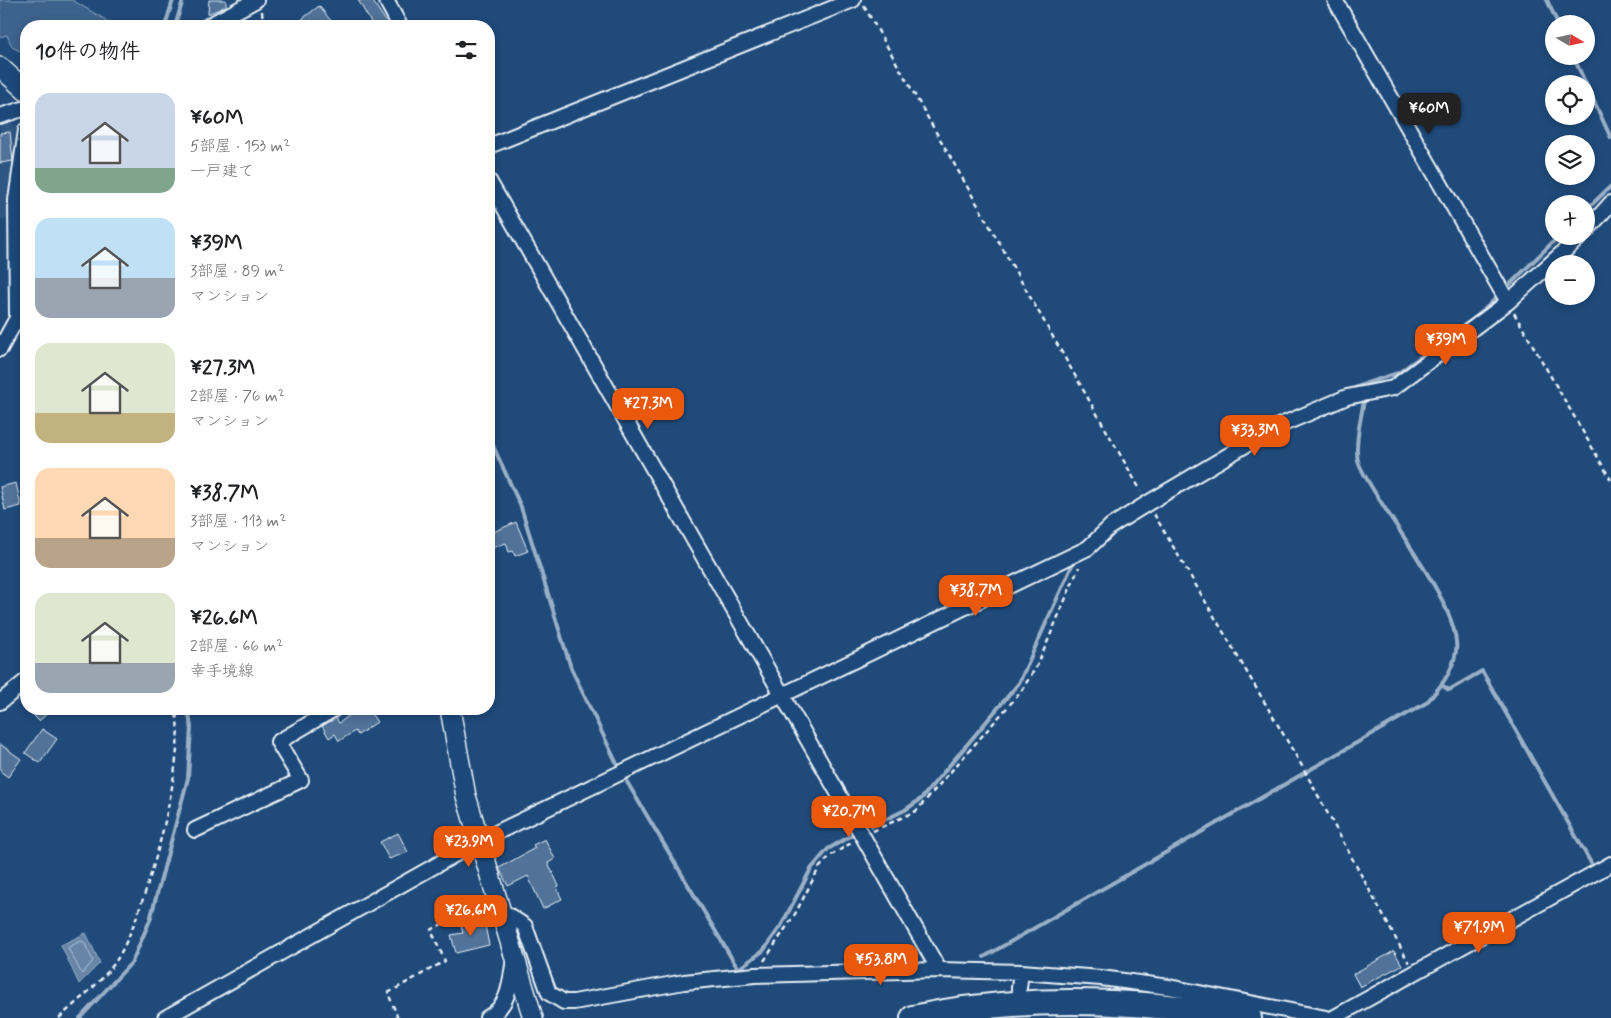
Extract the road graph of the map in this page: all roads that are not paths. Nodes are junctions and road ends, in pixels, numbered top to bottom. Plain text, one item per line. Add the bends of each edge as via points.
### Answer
1 (256, 0) edge
2 (386, 0) edge
3 (853, 0) edge
4 (1335, 0) edge
5 (219, 20) edge
6 (397, 20) edge
7 (0, 67) edge
8 (20, 85) edge
9 (20, 110) edge
10 (0, 116) edge
11 (495, 144) edge
12 (20, 172) edge
13 (495, 192) edge
14 (1611, 203) edge
15 (1595, 221) edge
16 (1571, 245) edge
17 (1508, 301) junction
18 (0, 349) edge
19 (20, 685) edge
20 (782, 694) junction
21 (0, 702) edge
22 (324, 715) edge
23 (451, 715) edge
24 (195, 830) dead end
25 (479, 841) junction
26 (1611, 864) edge
27 (497, 902) junction
28 (515, 956) junction
29 (939, 970) junction
30 (1021, 972) junction
31 (1019, 988) dead end
32 (165, 1018) edge
33 (487, 1018) edge
34 (533, 1018) edge
35 (913, 1018) edge
36 (1249, 1018) edge
37 (1326, 1018) edge
38 (1333, 1018) edge

1 - 5 street
2 - 6 street
3 - 11 street
4 - 17 street
7 - 8 main road
9 - 10 street
12 - 18 street via 16,200 17,318
13 - 20 street
14 - 15 street
16 - 17 street
17 - 20 street via 1393,388 1362,394 1276,428 1148,503 1112,526 1088,548
19 - 21 street
20 - 25 street
20 - 29 street
22 - 24 street via 278,742 301,780
23 - 25 main road via 458,761
25 - 27 main road
25 - 32 street
26 - 38 street
27 - 28 main road
27 - 29 street via 525,926 550,993 564,1002 684,982 755,975
28 - 33 street via 506,1002 497,1013
28 - 34 main road
29 - 30 street
30 - 31 street
30 - 37 street via 1169,987
35 - 36 highway via 1027,1002 1142,1003

